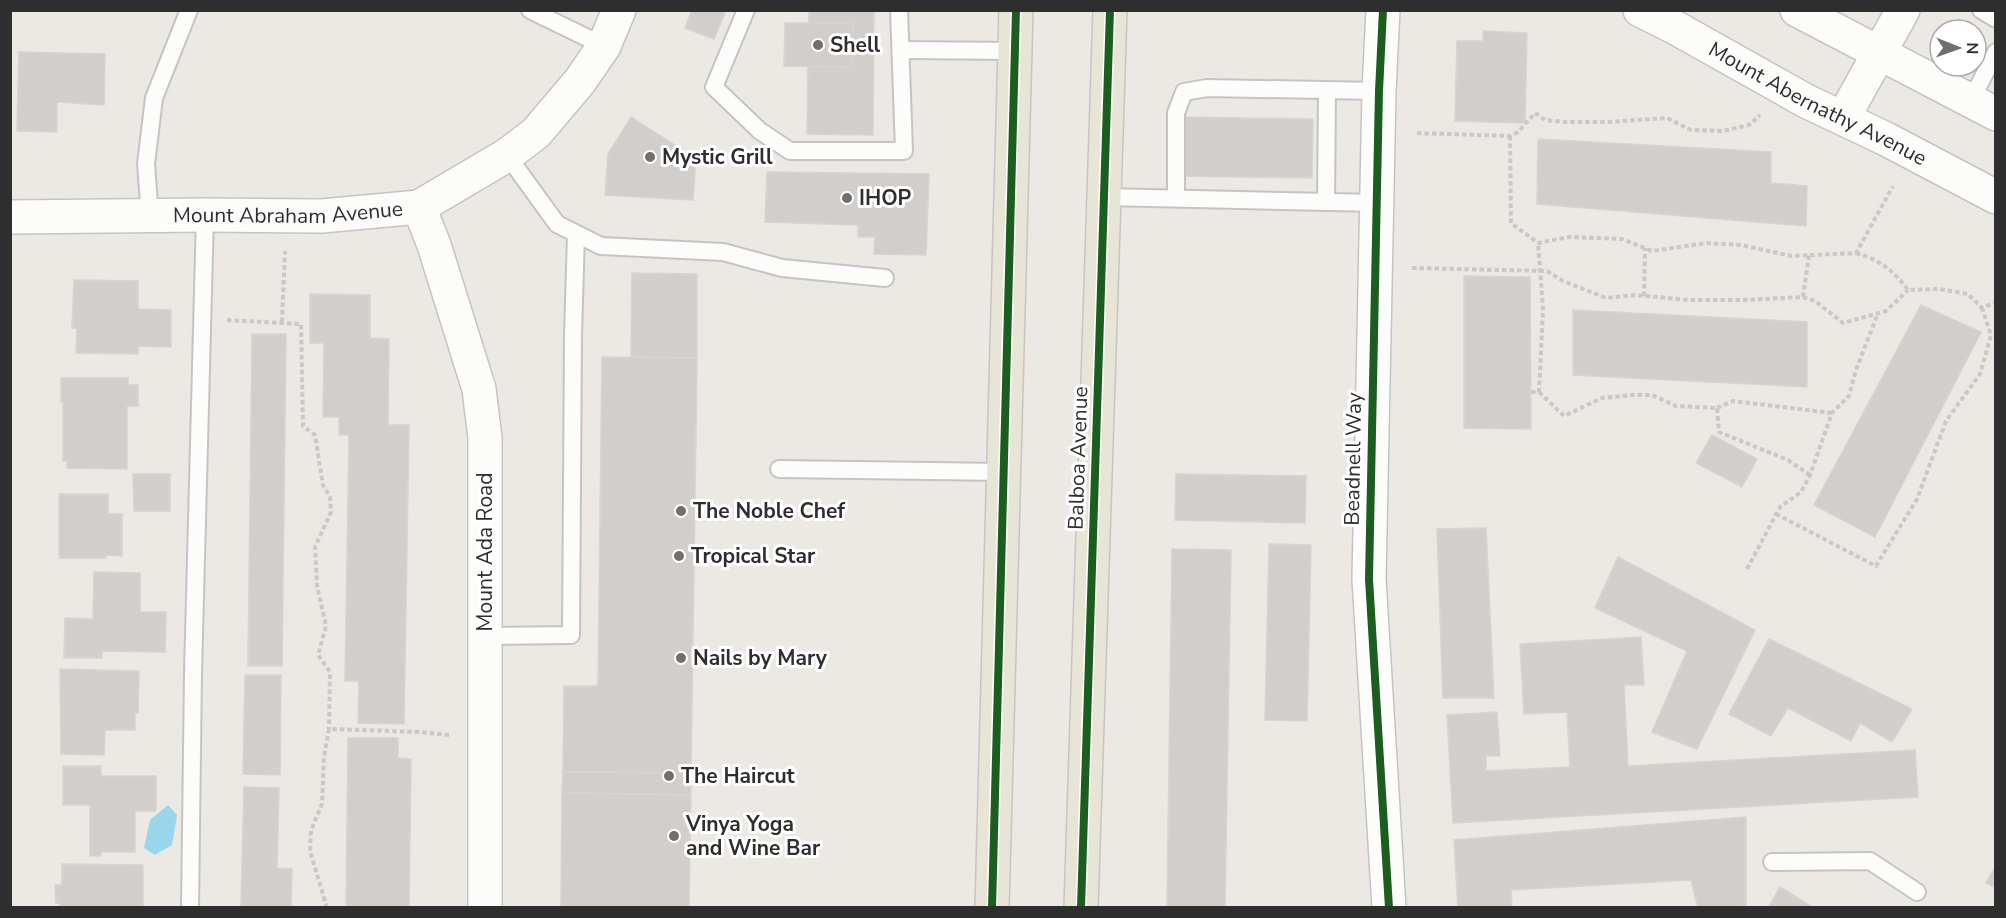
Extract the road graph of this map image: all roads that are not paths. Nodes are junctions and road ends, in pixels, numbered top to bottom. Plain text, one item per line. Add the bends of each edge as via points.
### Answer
1 (189, 10) edge
2 (530, 10) edge
3 (619, 10) edge
4 (746, 10) edge
5 (899, 10) edge
6 (1016, 10) edge
7 (1110, 10) edge
8 (1383, 10) edge
9 (1640, 10) edge
10 (1797, 10) edge
11 (1903, 10) edge
12 (1980, 10) edge
13 (1995, 20) edge
14 (604, 46) junction
15 (901, 50) junction
16 (1015, 51) junction
17 (1995, 52) edge
18 (1879, 53) junction
19 (1328, 91) junction
20 (1379, 91) junction
21 (1983, 107) edge
22 (1843, 118) junction
23 (507, 155) junction
24 (1104, 197) junction
25 (1995, 197) edge
26 (1176, 198) junction
27 (1326, 202) junction
28 (1377, 203) junction
29 (419, 207) junction
30 (205, 215) junction
31 (150, 216) junction
32 (10, 217) edge
33 (576, 234) junction
34 (885, 278) dead end
35 (779, 469) dead end
36 (1004, 472) junction
37 (485, 636) junction
38 (1773, 862) dead end
39 (1917, 892) dead end
40 (190, 908) edge
41 (485, 908) edge
42 (992, 908) edge
43 (1081, 908) edge
44 (1389, 908) edge

1 - 31 lane via 154,98 146,164
2 - 14 lane
3 - 14 street, Mount Abraham Avenue
4 - 15 lane via 714,87 760,131 790,151 904,152
5 - 15 lane
6 - 16 main road
7 - 24 main road, Balboa Avenue
8 - 20 street, Beadnell Way
9 - 22 street, Mount Abernathy Avenue
10 - 18 street
11 - 18 street
12 - 13 lane
14 - 23 street, Mount Abraham Avenue via 536,133
15 - 16 lane
16 - 36 main road
17 - 21 lane
18 - 21 street
18 - 22 street
19 - 20 lane
19 - 26 lane via 1208,88 1184,92 1176,113
19 - 27 lane
20 - 28 street, Beadnell Way
22 - 25 street, Mount Abernathy Avenue
23 - 29 street, Mount Abraham Avenue
23 - 33 lane via 556,224
24 - 26 lane
24 - 43 main road, Balboa Avenue
26 - 27 lane
27 - 28 lane
28 - 44 street, Beadnell Way via 1369,579
29 - 30 street, Mount Abraham Avenue via 322,216
29 - 37 street, Mount Ada Road via 479,389 484,438
30 - 31 street, Mount Abraham Avenue
30 - 40 lane
31 - 32 street, Mount Abraham Avenue
33 - 34 lane via 602,246 723,252 782,268
33 - 37 lane via 571,635
35 - 36 lane
36 - 42 main road
37 - 41 street, Mount Ada Road
38 - 39 lane via 1870,861

